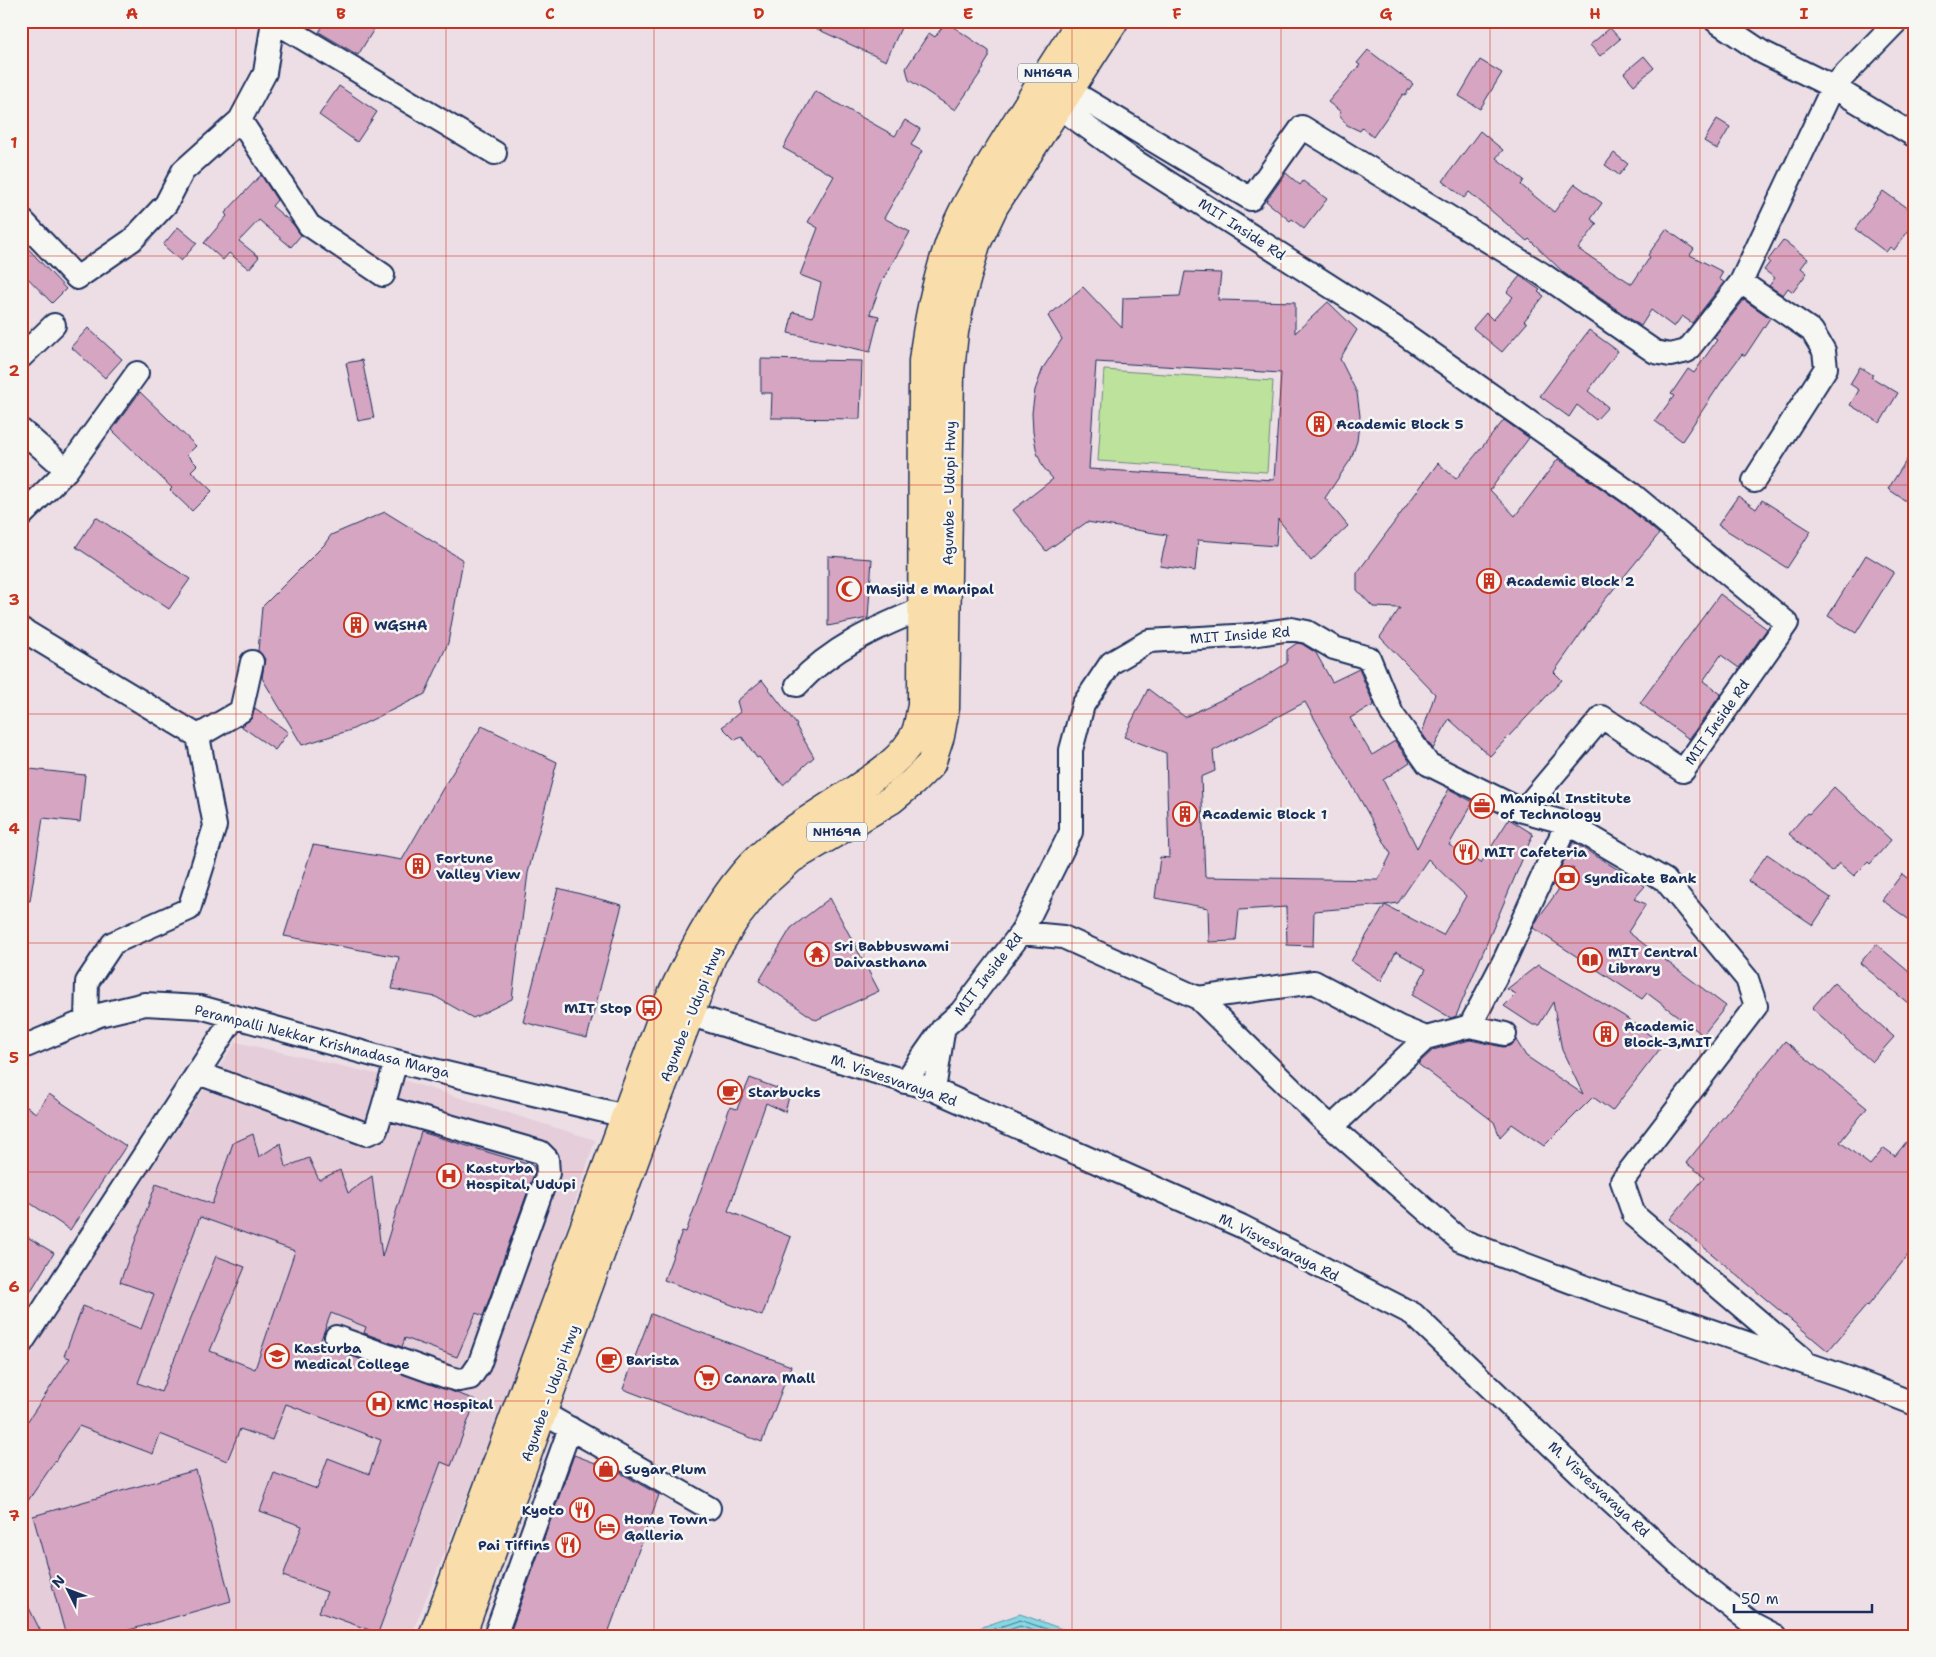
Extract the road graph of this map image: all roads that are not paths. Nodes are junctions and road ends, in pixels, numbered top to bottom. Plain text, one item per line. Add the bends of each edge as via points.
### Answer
1 (273, 21) edge
2 (1081, 21) edge
3 (1114, 21) edge
4 (1716, 21) edge
5 (1897, 21) edge
6 (1833, 87) junction
7 (1064, 98) junction
8 (240, 120) junction
9 (1915, 136) edge
10 (495, 153) dead end
11 (21, 219) edge
12 (384, 275) dead end
13 (1741, 282) junction
14 (54, 325) dead end
15 (21, 358) edge
16 (137, 373) dead end
17 (21, 430) edge
18 (67, 470) junction
19 (1754, 481) dead end
20 (21, 516) edge
21 (922, 609) junction
22 (21, 628) edge
23 (252, 662) dead end
24 (798, 685) dead end
25 (198, 736) junction
26 (1523, 812) junction
27 (1567, 823) junction
28 (1021, 933) junction
29 (1198, 998) junction
30 (677, 1011) junction
31 (234, 1017) junction
32 (86, 1020) junction
33 (1470, 1026) junction
34 (943, 1028) junction
35 (1505, 1034) dead end
36 (1426, 1038) junction
37 (21, 1048) edge
38 (396, 1061) junction
39 (198, 1073) junction
40 (905, 1082) junction
41 (934, 1090) junction
42 (384, 1107) junction
43 (625, 1116) junction
44 (1332, 1127) junction
45 (336, 1337) dead end
46 (21, 1344) edge
47 (1811, 1366) junction
48 (1915, 1404) edge
49 (543, 1413) junction
50 (570, 1428) junction
51 (709, 1508) dead end
52 (433, 1636) edge
53 (461, 1636) edge
54 (495, 1636) edge
55 (1776, 1636) edge

1 - 8 street via 265,72
1 - 10 street
2 - 21 highway, Agumbe - Udupi Hwy / NH169A via 974,192 959,221 938,283 923,360
3 - 7 highway, Agumbe - Udupi Hwy / NH169A
4 - 6 street via 1762,52
5 - 6 street
6 - 9 street
6 - 13 street
7 - 13 street via 1251,199 1302,127 1542,274 1655,352 1670,355 1686,351
7 - 26 street, MIT Inside Rd via 1133,160 1394,327 1633,495 1787,623 1683,771 1602,717
7 - 30 highway, Agumbe - Udupi Hwy / NH169A via 994,206 976,244 954,332 950,371 945,708 930,764 891,800 791,858 761,886 735,919
8 - 11 street via 183,171 166,204 132,240 77,278
8 - 12 street via 309,226
13 - 19 street via 1812,331 1824,351 1826,368
14 - 15 street
16 - 18 street
17 - 18 street
18 - 20 street
21 - 24 street via 879,626 847,645 812,669
21 - 30 highway, Agumbe - Udupi Hwy / NH169A via 922,706 916,732 880,774 770,848 744,872 691,954
22 - 25 street
23 - 25 street via 241,711
25 - 32 street via 215,826 189,909 113,943 87,982
26 - 27 street
26 - 28 street, MIT Inside Rd via 1428,764 1392,714 1370,658 1334,648 1307,632 1291,629 1252,636 1149,641 1112,663 1083,705 1070,750 1071,832
27 - 33 street via 1506,957
27 - 47 street via 1666,880 1747,979 1756,1006 1622,1181 1634,1215
28 - 29 street via 1063,937
28 - 34 street, MIT Inside Rd via 961,1012
29 - 36 street via 1314,982
29 - 44 street
30 - 40 street, M. Visvesvaraya Rd
30 - 43 highway, Agumbe - Udupi Hwy / NH169A
30 - 49 highway, Agumbe - Udupi Hwy / NH169A
31 - 32 street, Perampalli Nekkar Krishnadasa Marga via 200,1007 145,1004
31 - 38 street, Perampalli Nekkar Krishnadasa Marga
31 - 39 street
32 - 37 street, Perampalli Nekkar Krishnadasa Marga
33 - 35 street
33 - 36 street
34 - 40 street, MIT Inside Rd
34 - 41 street, MIT Inside Rd
36 - 44 street
38 - 42 street
38 - 43 street, Perampalli Nekkar Krishnadasa Marga
39 - 42 street via 366,1134 376,1130
39 - 46 street
40 - 41 street, M. Visvesvaraya Rd
41 - 55 street, M. Visvesvaraya Rd via 1240,1226 1412,1314 1692,1576 1753,1624
42 - 45 street via 540,1152 546,1158 548,1173 479,1365 470,1378 447,1378
43 - 52 highway, Agumbe - Udupi Hwy / NH169A
44 - 47 street via 1460,1240
47 - 48 street
49 - 50 street
49 - 53 highway, Agumbe - Udupi Hwy / NH169A
50 - 51 street
50 - 54 street

